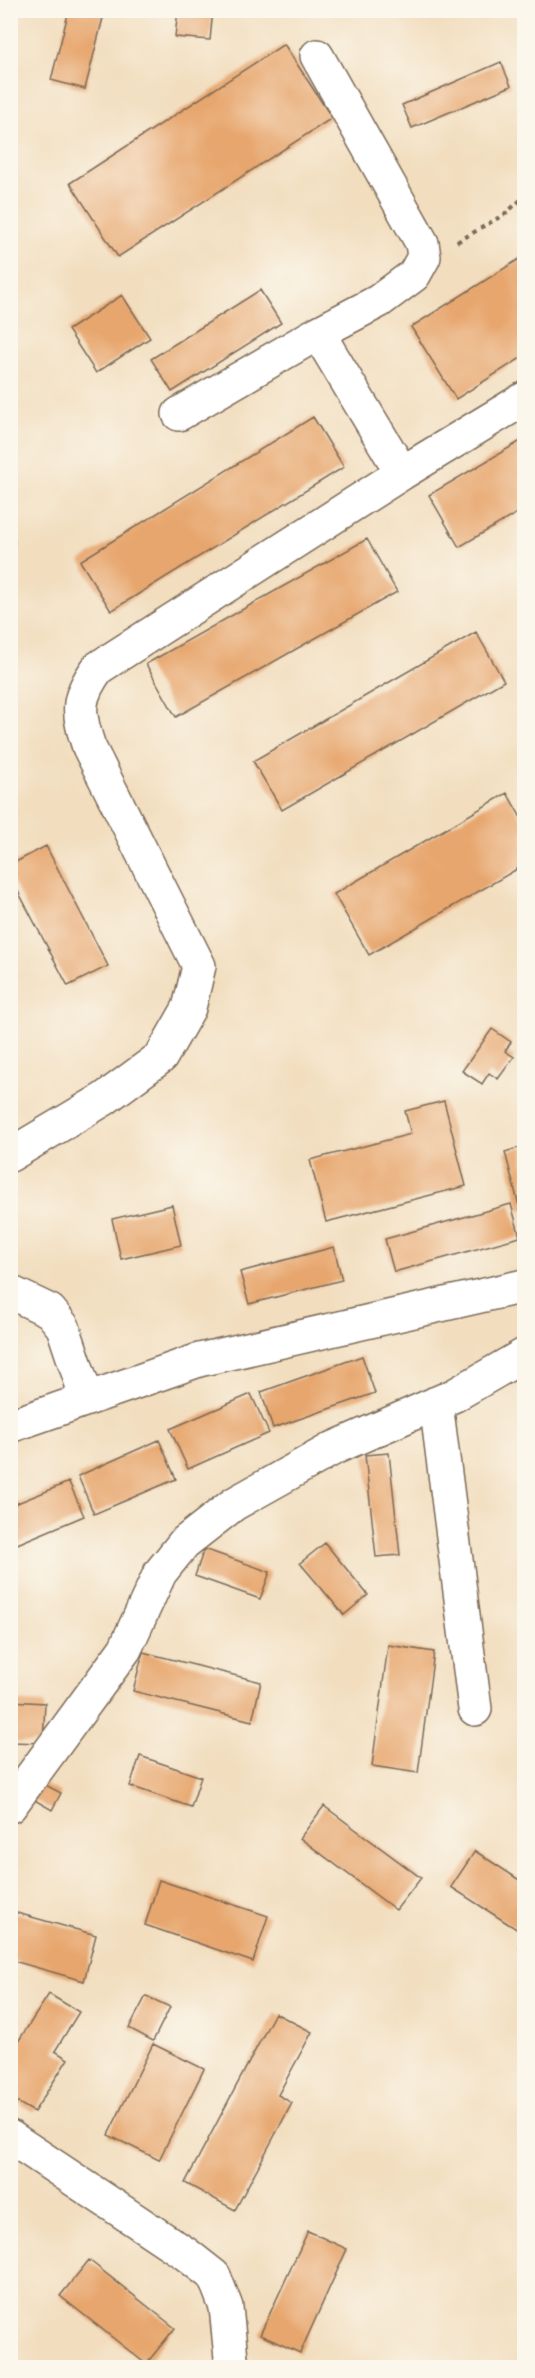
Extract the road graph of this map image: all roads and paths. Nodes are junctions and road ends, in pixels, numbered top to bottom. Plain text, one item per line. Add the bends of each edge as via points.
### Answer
1 (317, 56) dead end
2 (525, 197) edge
3 (424, 257) junction
4 (318, 333) junction
5 (525, 399) edge
6 (179, 414) dead end
7 (402, 473) junction
8 (10, 1155) edge
9 (525, 1286) edge
10 (10, 1292) edge
11 (525, 1355) edge
12 (87, 1399) junction
13 (436, 1403) junction
14 (10, 1426) edge
15 (475, 1709) dead end
16 (10, 1806) edge
17 (10, 2137) edge
18 (232, 2367) edge

1 - 3 street via 422,243
2 - 3 path via 473,235
3 - 4 street via 414,275 379,301
4 - 6 street
4 - 7 street
5 - 7 street
7 - 8 street via 99,668 83,689 79,718 89,747 200,966 189,1008 161,1057 104,1099
9 - 12 street via 198,1360
10 - 12 street via 50,1311 63,1327
11 - 13 street
12 - 14 street
13 - 15 street
13 - 16 street via 334,1448 234,1504 184,1543 160,1573 125,1649
17 - 18 street via 214,2276 226,2307

